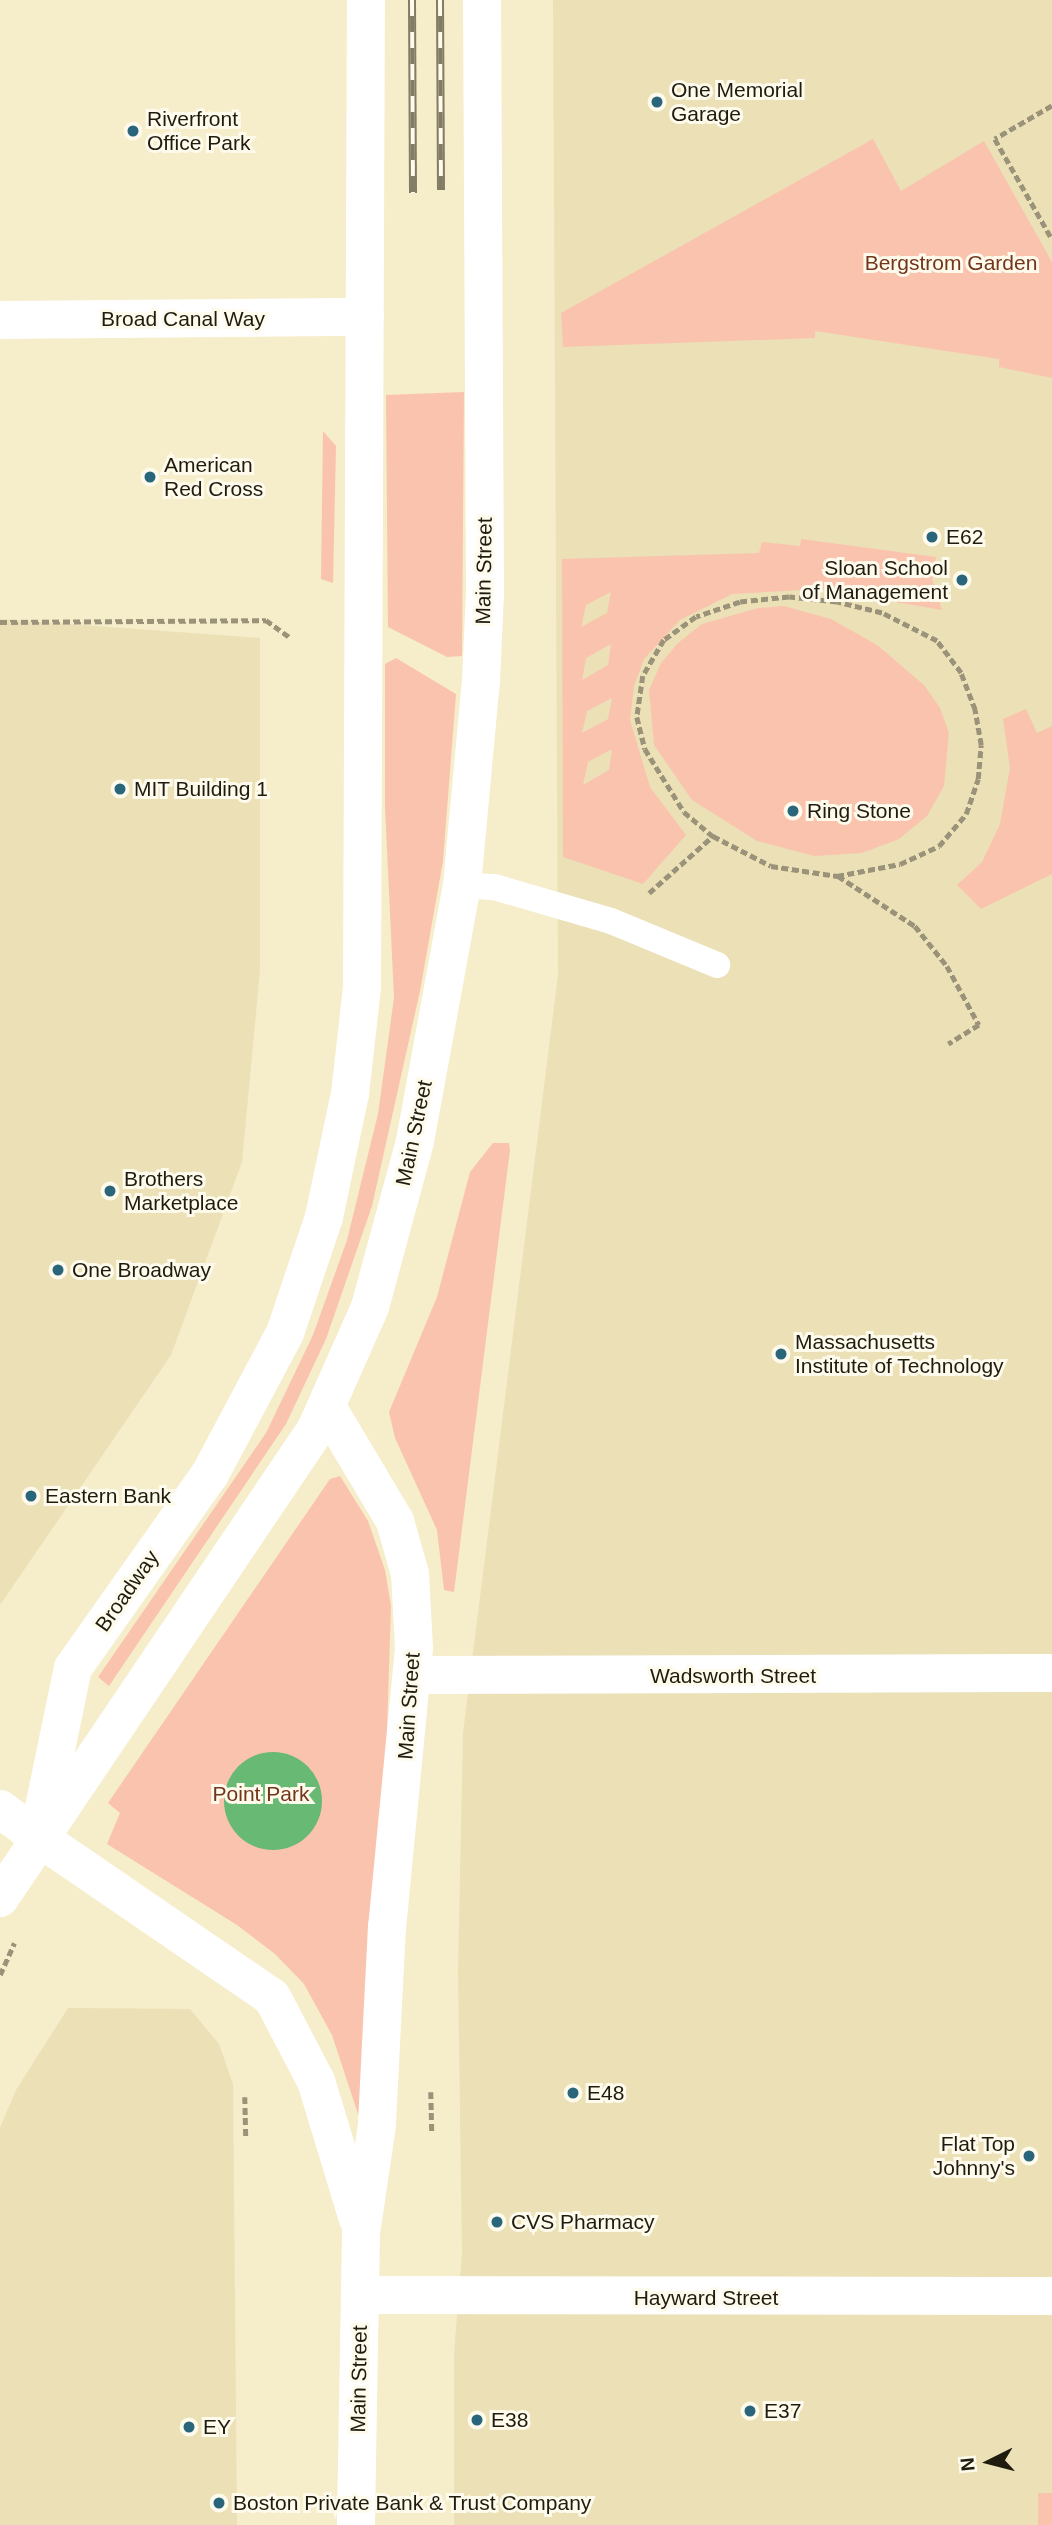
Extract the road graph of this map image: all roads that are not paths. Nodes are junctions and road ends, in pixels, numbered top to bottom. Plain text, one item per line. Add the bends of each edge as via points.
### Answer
1 (366, 0) edge
2 (482, 0) edge
3 (365, 317) junction
4 (0, 320) edge
5 (462, 885) junction
6 (717, 965) dead end
7 (327, 1407) junction
8 (1052, 1673) edge
9 (414, 1675) junction
10 (0, 1809) edge
11 (38, 1837) junction
12 (0, 1898) edge
13 (362, 2233) junction
14 (360, 2295) junction
15 (1052, 2296) edge
16 (356, 2525) edge

1 - 3 main road
2 - 5 main road, Main Street via 485,592
3 - 4 main road, Broad Canal Way
3 - 11 main road, Broadway via 358,1039 324,1217 302,1291 270,1366 209,1474 73,1668
5 - 6 lane via 494,887 611,921
5 - 7 main road, Main Street via 415,1141 370,1307
7 - 9 main road, Main Street via 378,1486 403,1544 412,1595
7 - 11 main road, Broadway via 273,1499
8 - 9 main road, Wadsworth Street
9 - 13 main road, Main Street via 388,1913 377,2125
10 - 11 main road, Main Street
11 - 12 main road, Broadway
11 - 13 main road, Main Street via 272,1997 316,2081
13 - 14 main road, Main Street
14 - 15 main road, Hayward Street
14 - 16 main road, Main Street

